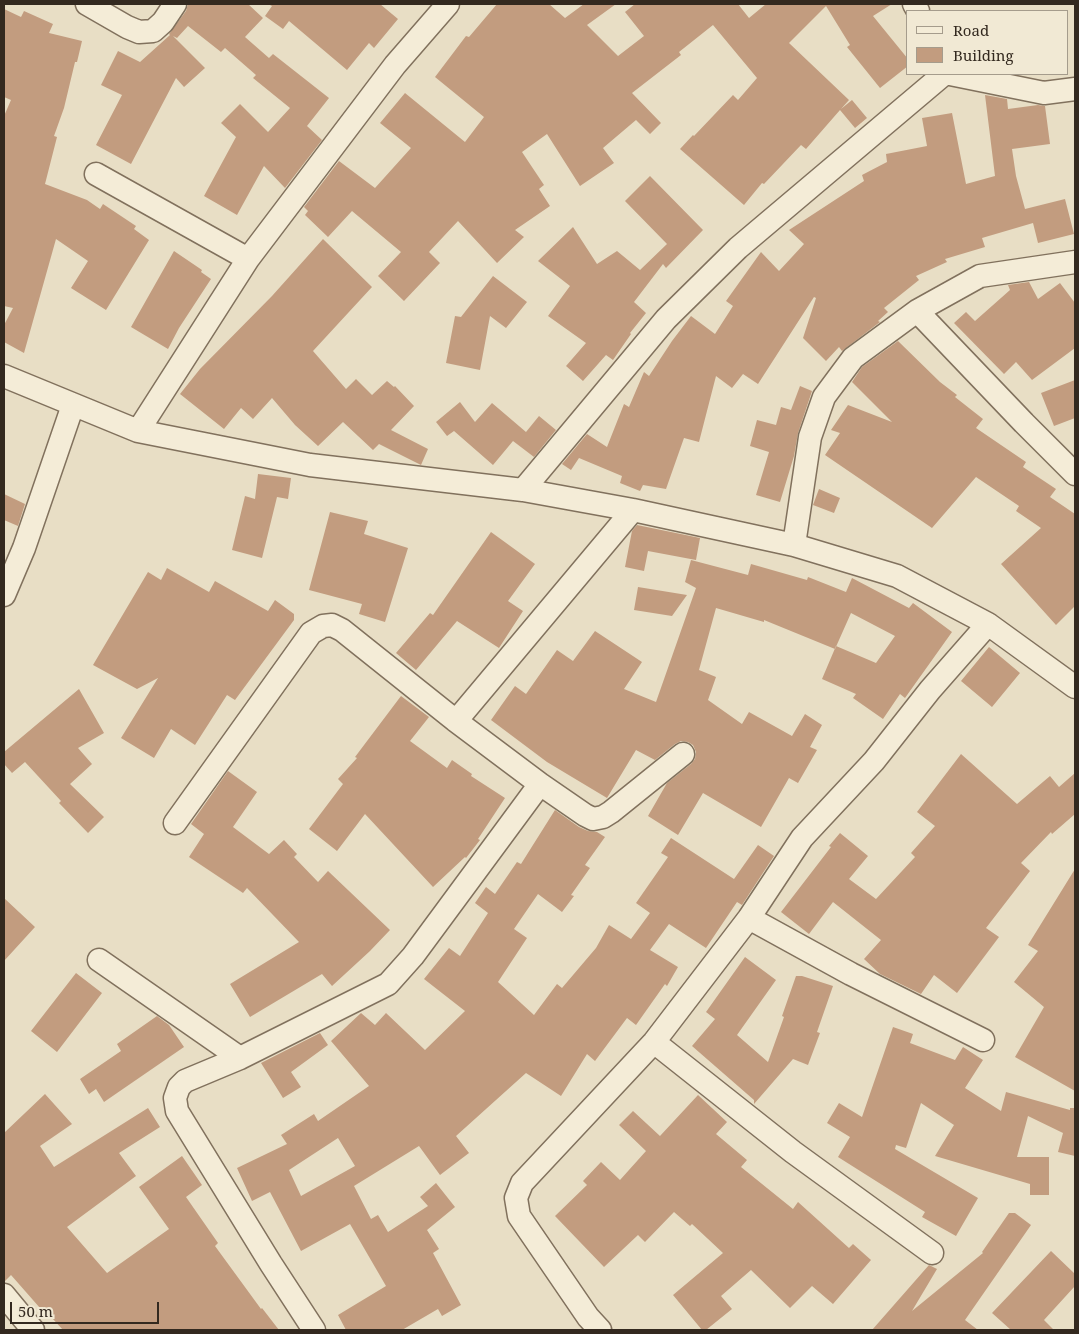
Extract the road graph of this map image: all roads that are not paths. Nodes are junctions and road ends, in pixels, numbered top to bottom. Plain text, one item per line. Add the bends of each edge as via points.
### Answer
1 (88, 4) edge
2 (176, 4) edge
3 (448, 4) edge
4 (943, 75) edge
5 (955, 75) edge
6 (1075, 89) edge
7 (96, 174) dead end
8 (248, 259) junction
9 (1075, 262) edge
10 (917, 311) junction
11 (4, 376) edge
12 (73, 405) junction
13 (138, 431) junction
14 (1075, 474) edge
15 (523, 490) junction
16 (633, 510) junction
17 (794, 545) junction
18 (4, 595) edge
19 (988, 624) junction
20 (1075, 687) edge
21 (456, 721) junction
22 (683, 754) dead end
23 (540, 784) junction
24 (175, 823) dead end
25 (748, 918) junction
26 (100, 960) dead end
27 (983, 1040) dead end
28 (654, 1042) junction
29 (240, 1058) junction
30 (932, 1253) dead end
31 (4, 1295) edge
32 (33, 1330) edge
33 (314, 1330) edge
34 (600, 1330) edge

1 - 2 street via 139,32 153,31
3 - 8 street via 396,65
4 - 15 street via 738,248 673,313
5 - 6 street via 1044,93
7 - 8 street
8 - 13 street
9 - 10 street via 980,276
10 - 14 street
10 - 17 street via 853,358 824,397 810,437
11 - 12 street
12 - 13 street
12 - 18 street via 24,548
13 - 15 street via 310,465
15 - 16 street
16 - 17 street
16 - 21 street
17 - 19 street via 898,576
19 - 20 street
19 - 25 street via 874,761 802,838
21 - 23 street
21 - 24 street via 342,630 332,625 323,626 311,632
22 - 23 street via 603,817 593,819 585,815
23 - 29 street via 388,984
25 - 27 street
25 - 28 street
26 - 29 street
28 - 30 street via 793,1152
28 - 34 street via 522,1183 516,1198 519,1216
29 - 33 street via 185,1081 175,1098 177,1111
31 - 32 street

